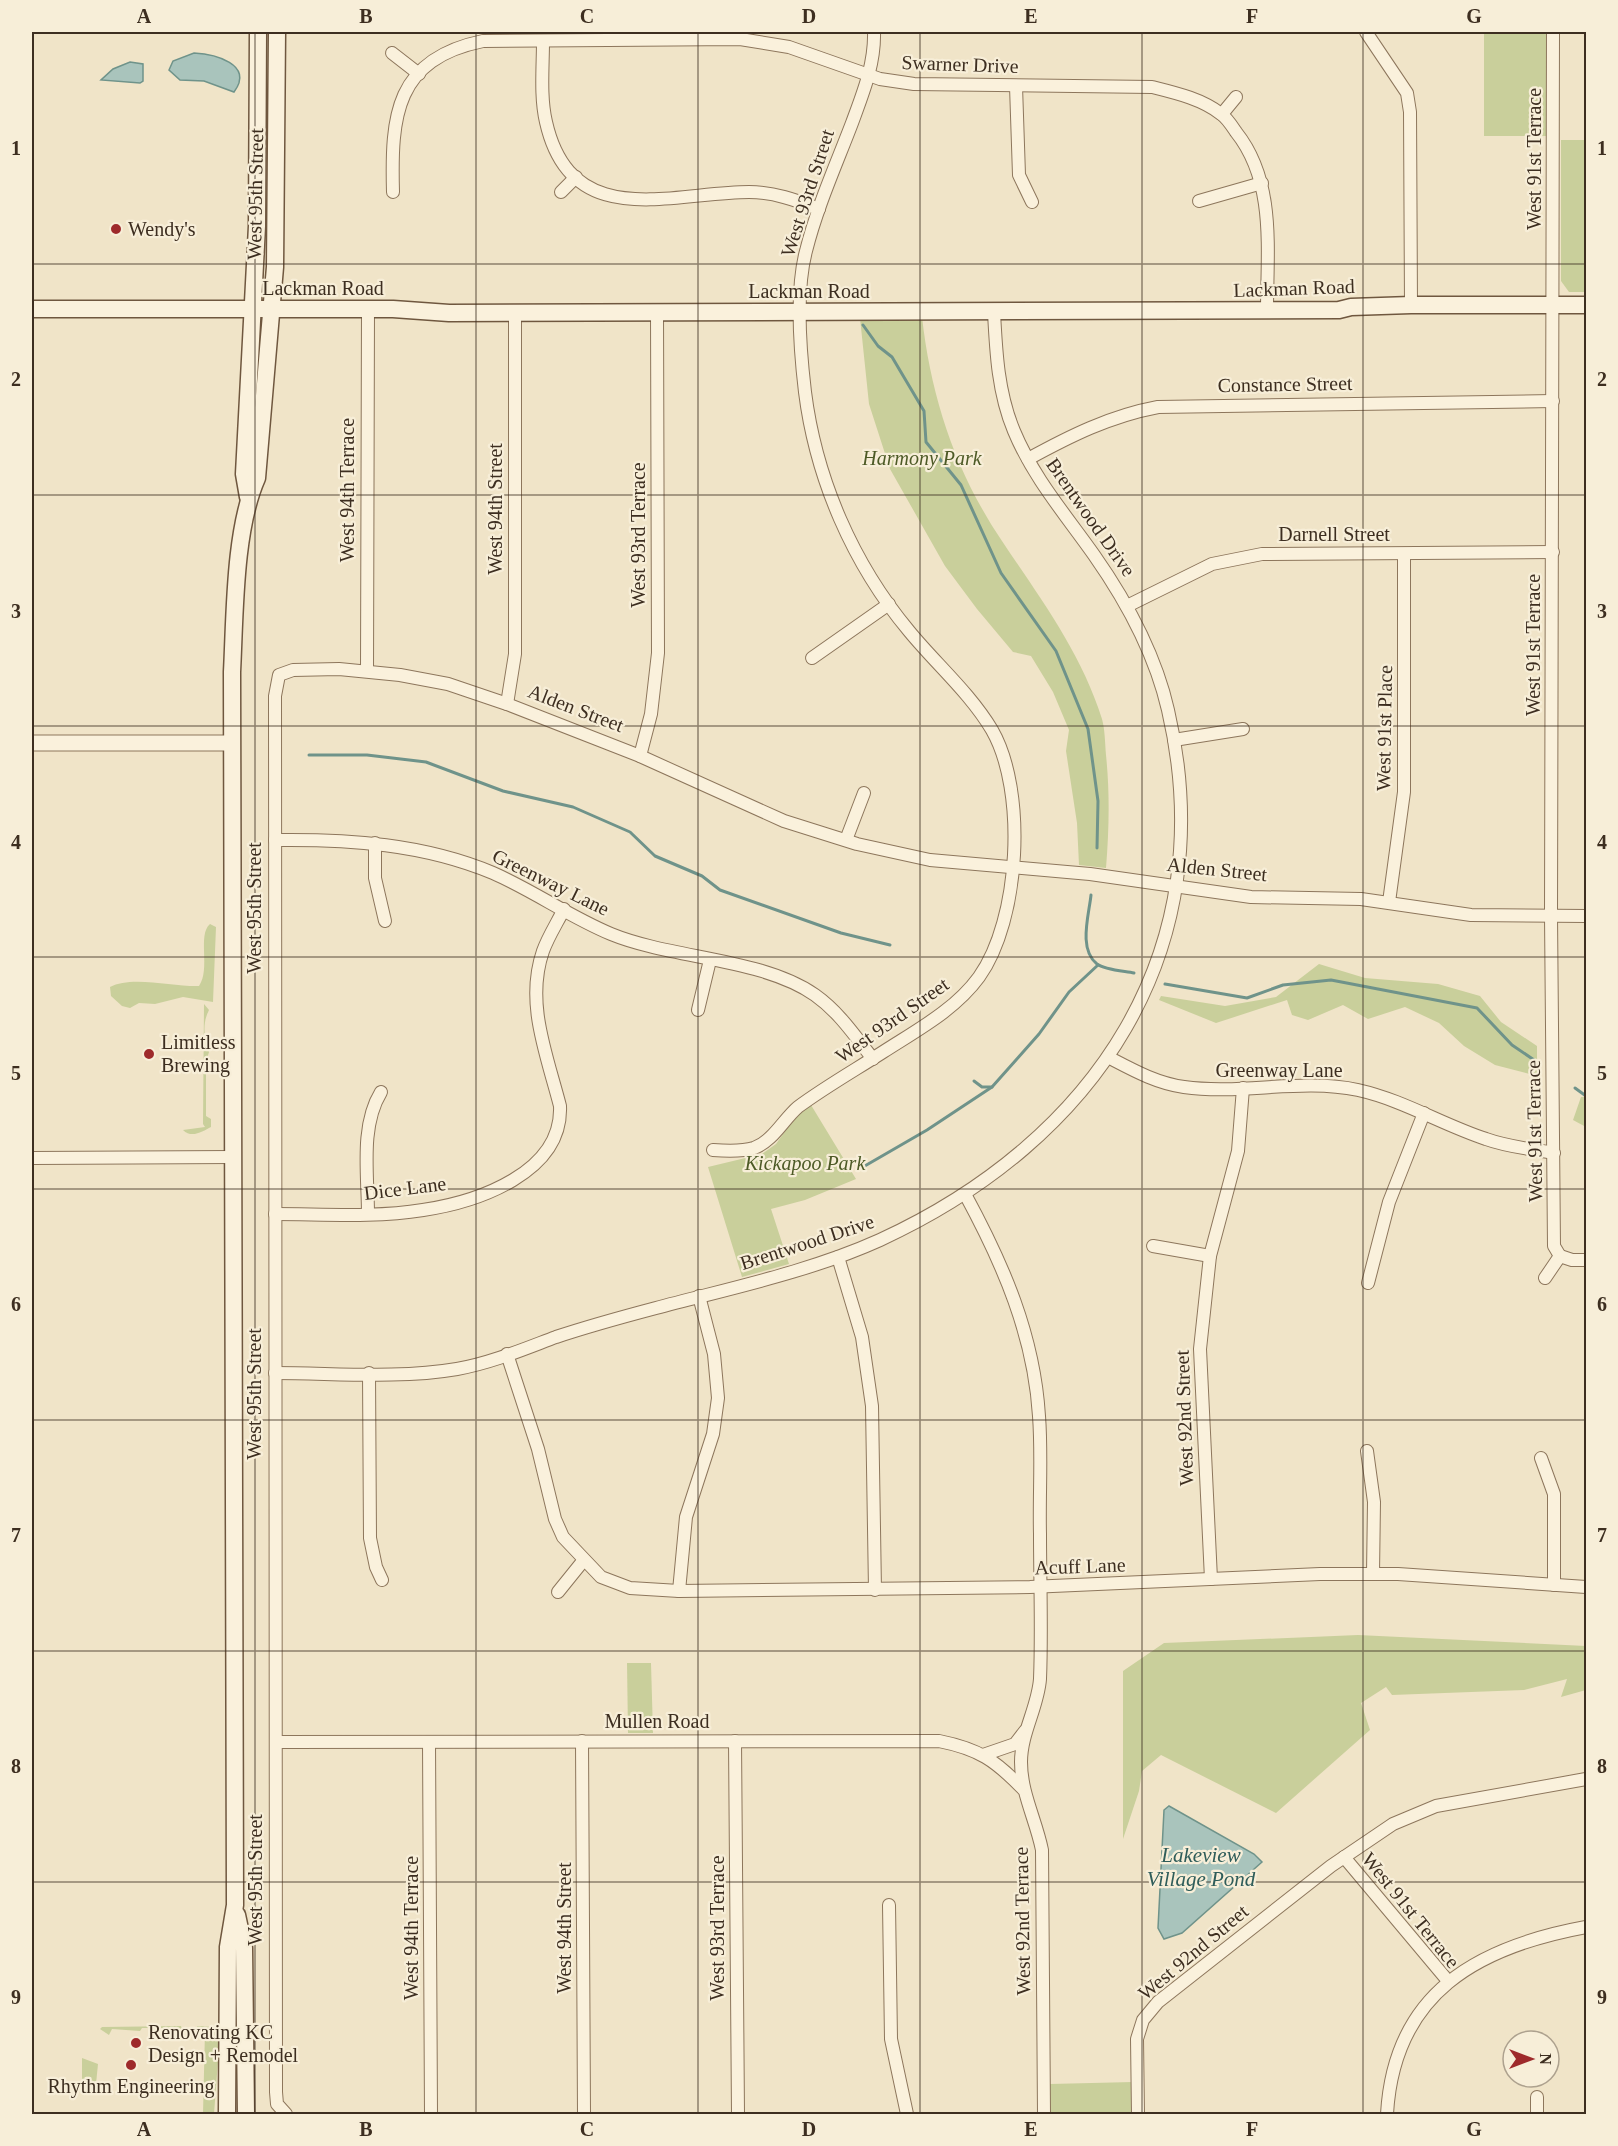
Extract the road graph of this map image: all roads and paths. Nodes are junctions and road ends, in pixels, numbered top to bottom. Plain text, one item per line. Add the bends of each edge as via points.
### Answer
1 (258, 32) edge
2 (277, 32) edge
3 (874, 32) edge
4 (1366, 32) edge
5 (1553, 32) edge
6 (543, 40) junction
7 (392, 53) dead end
8 (418, 74) junction
9 (869, 75) junction
10 (1017, 86) junction
11 (1236, 97) dead end
12 (1222, 114) junction
13 (576, 177) junction
14 (1262, 183) junction
15 (393, 192) dead end
16 (561, 192) dead end
17 (1199, 201) dead end
18 (1032, 202) dead end
19 (819, 209) junction
20 (1411, 305) junction
21 (1553, 306) junction
22 (1587, 306) edge
23 (32, 309) edge
24 (252, 309) junction
25 (272, 309) junction
26 (368, 309) junction
27 (1267, 310) junction
28 (801, 312) junction
29 (994, 312) junction
30 (514, 313) junction
31 (657, 313) junction
32 (1553, 401) junction
33 (1028, 459) junction
34 (248, 498) junction
35 (1552, 552) junction
36 (1404, 554) junction
37 (889, 604) junction
38 (1127, 606) junction
39 (812, 658) dead end
40 (367, 671) junction
41 (279, 675) joint
42 (507, 704) junction
43 (1243, 729) dead end
44 (1174, 740) junction
45 (32, 743) edge
46 (232, 743) junction
47 (640, 756) junction
48 (864, 793) dead end
49 (275, 840) junction
50 (846, 840) junction
51 (375, 843) junction
52 (1011, 869) junction
53 (1175, 887) junction
54 (1389, 902) junction
55 (564, 909) junction
56 (1551, 916) junction
57 (1587, 916) edge
58 (385, 921) dead end
59 (710, 960) junction
60 (698, 1010) dead end
61 (1108, 1057) junction
62 (873, 1059) junction
63 (1243, 1088) junction
64 (381, 1092) dead end
65 (1424, 1113) junction
66 (713, 1150) dead end
67 (1554, 1153) junction
68 (233, 1157) junction
69 (32, 1158) edge
70 (965, 1194) junction
71 (275, 1214) junction
72 (368, 1214) junction
73 (1153, 1246) dead end
74 (1210, 1256) junction
75 (1560, 1256) junction
76 (838, 1257) junction
77 (1587, 1260) edge
78 (1545, 1278) dead end
79 (1368, 1282) dead end
80 (699, 1296) junction
81 (507, 1354) junction
82 (275, 1373) junction
83 (369, 1373) junction
84 (1367, 1451) dead end
85 (1541, 1458) dead end
86 (583, 1561) junction
87 (1373, 1574) junction
88 (1211, 1579) junction
89 (382, 1580) dead end
90 (1554, 1585) junction
91 (1041, 1587) junction
92 (1587, 1587) edge
93 (875, 1590) junction
94 (679, 1591) junction
95 (558, 1592) dead end
96 (1025, 1730) junction
97 (582, 1741) junction
98 (735, 1741) junction
99 (276, 1742) junction
100 (429, 1742) junction
101 (983, 1755) junction
102 (1587, 1779) edge
103 (1023, 1789) junction
104 (1344, 1857) junction
105 (235, 1905) junction
106 (889, 1905) dead end
107 (1587, 1927) edge
108 (1448, 1981) junction
109 (1537, 2097) dead end
110 (283, 2113) edge
111 (227, 2115) edge
112 (246, 2115) edge
113 (431, 2115) edge
114 (584, 2115) edge
115 (738, 2115) edge
116 (907, 2115) edge
117 (1044, 2115) edge
118 (1138, 2115) edge
119 (1387, 2115) edge
120 (1537, 2115) edge

1 - 24 main road, West 95th Street via 257,226
2 - 25 main road, West 95th Street
3 - 9 street, West 93rd Street
4 - 20 street via 1407,93
5 - 21 street, West 91st Terrace
6 - 8 street, Swarner Drive via 469,44 444,55
6 - 9 street, Swarner Drive via 740,39 789,47
6 - 13 street via 545,122 554,146
7 - 8 street
8 - 15 street, Swarner Drive via 404,95 393,130
9 - 10 street, Swarner Drive via 925,85
9 - 19 street, West 93rd Street
10 - 12 street, Swarner Drive via 1152,87 1186,96
10 - 18 street via 1019,176
11 - 12 street
12 - 14 street, Swarner Drive via 1246,144
13 - 16 street
13 - 19 street via 607,194 632,201 749,192 777,195
14 - 17 street
14 - 27 street, Swarner Drive via 1266,205
19 - 28 street, West 93rd Street via 802,266
20 - 21 main road, Lackman Road
20 - 27 main road, Lackman Road
21 - 22 main road, Lackman Road
21 - 32 street, West 91st Terrace
23 - 24 main road, Lackman Road
24 - 25 main road, Lackman Road
24 - 34 main road, West 95th Street via 244,474
25 - 26 main road, Lackman Road
25 - 34 main road, West 95th Street via 257,478
26 - 30 main road, Lackman Road
26 - 40 street, West 94th Terrace
27 - 29 main road, Lackman Road
28 - 29 main road, Lackman Road
28 - 31 main road, Lackman Road
28 - 37 street, West 93rd Street via 805,397 825,480 857,554
29 - 33 street, Brentwood Drive via 999,377 1014,430
30 - 31 main road, Lackman Road
30 - 42 street, West 94th Street via 515,654
31 - 47 street, West 93rd Terrace via 658,653 651,714
32 - 33 street, Constance Street via 1158,407 1095,424
32 - 35 street, West 91st Terrace
33 - 38 street, Brentwood Drive
34 - 46 main road, West 95th Street via 235,616
35 - 36 street, Darnell Street
35 - 56 street, West 91st Terrace
36 - 38 street, Darnell Street via 1286,553 1238,557 1191,573
36 - 54 street, West 91st Place via 1404,792
37 - 39 street
37 - 52 street, West 93rd Street via 972,701 998,742 1014,803
38 - 44 street, Brentwood Drive via 1156,669
40 - 41 street, Alden Street via 308,669
40 - 42 street, Alden Street via 448,684
41 - 49 street, West 95th Street via 275,696
42 - 47 street, Alden Street
43 - 44 street
44 - 53 street, Brentwood Drive via 1182,809
45 - 46 street
46 - 68 main road, West 95th Street
47 - 50 street, Alden Street via 759,811
48 - 50 street
49 - 51 street, Greenway Lane
49 - 71 street, West 95th Street
50 - 52 street, Alden Street via 930,860
51 - 55 street, Greenway Lane via 449,858 492,873
51 - 58 street via 375,878
52 - 53 street, Alden Street via 1090,874
52 - 62 street, West 93rd Street via 1006,916 998,944 977,979 958,1001
53 - 54 street, Alden Street via 1251,897 1341,897
53 - 61 street, Brentwood Drive via 1158,958 1144,993
54 - 56 street, Alden Street via 1471,915
55 - 59 street, Greenway Lane via 610,934
55 - 72 street, Dice Lane via 544,950 536,994 538,1023 560,1106 561,1119 550,1149 533,1166 483,1193 423,1210
56 - 57 street, Alden Street
56 - 67 street, West 91st Terrace
59 - 60 street
59 - 62 street, Greenway Lane via 783,978 814,995 844,1021
61 - 63 street, Greenway Lane via 1148,1078 1173,1085
61 - 70 street, Brentwood Drive via 1047,1130
62 - 66 street, West 93rd Street via 799,1107 765,1142 743,1150
63 - 65 street, Greenway Lane via 1340,1088 1382,1096
63 - 74 street, West 92nd Street via 1238,1151
64 - 72 street via 374,1103 368,1135
65 - 67 street, Greenway Lane via 1505,1145
65 - 79 street via 1389,1202
67 - 75 street, West 91st Terrace via 1554,1246
68 - 69 street
68 - 105 main road, West 95th Street
70 - 76 street, Brentwood Drive via 911,1225
70 - 91 street, West 92nd Terrace via 1006,1274 1030,1354 1040,1418
71 - 72 street, Dice Lane
71 - 82 street, West 95th Street
73 - 74 street
74 - 88 street, West 92nd Street via 1200,1386
75 - 77 street
75 - 78 street
76 - 80 street, Brentwood Drive
76 - 93 street via 862,1336 869,1378
80 - 81 street, Brentwood Drive
80 - 94 street via 714,1354 718,1398 713,1434 686,1516
81 - 83 street, Brentwood Drive via 458,1369
81 - 86 street, Acuff Lane via 538,1449 555,1520 562,1537
82 - 83 street, Brentwood Drive
82 - 99 street, West 95th Street
83 - 89 street via 370,1538
84 - 87 street via 1374,1502
85 - 90 street via 1554,1494
86 - 94 street, Acuff Lane via 601,1577 630,1588
86 - 95 street
87 - 88 street, Acuff Lane
87 - 90 street, Acuff Lane
88 - 91 street, Acuff Lane
90 - 92 street, Acuff Lane
91 - 93 street, Acuff Lane
91 - 96 street, West 92nd Terrace via 1040,1681
93 - 94 street, Acuff Lane
96 - 101 street via 1015,1744
96 - 103 street, West 92nd Terrace
97 - 98 street, Mullen Road
97 - 100 street, Mullen Road
97 - 114 street, West 94th Street
98 - 101 street, Mullen Road via 939,1741
98 - 115 street, West 93rd Terrace
99 - 100 street, Mullen Road
99 - 110 street, West 95th Street via 276,2092
100 - 113 street, West 94th Terrace
101 - 103 street, Mullen Road via 999,1764
102 - 104 street via 1436,1806 1393,1824
103 - 117 street, West 92nd Terrace via 1042,1850
104 - 108 street, West 91st Terrace
104 - 118 street, West 92nd Street via 1158,2002 1143,2020 1137,2039
105 - 111 main road, West 95th Street via 228,1947
105 - 112 main road, West 95th Street via 244,1948
106 - 116 street via 891,2039
107 - 108 street via 1499,1951 1469,1965
108 - 119 street, West 91st Terrace via 1426,2002 1399,2048 1388,2088
109 - 120 street

